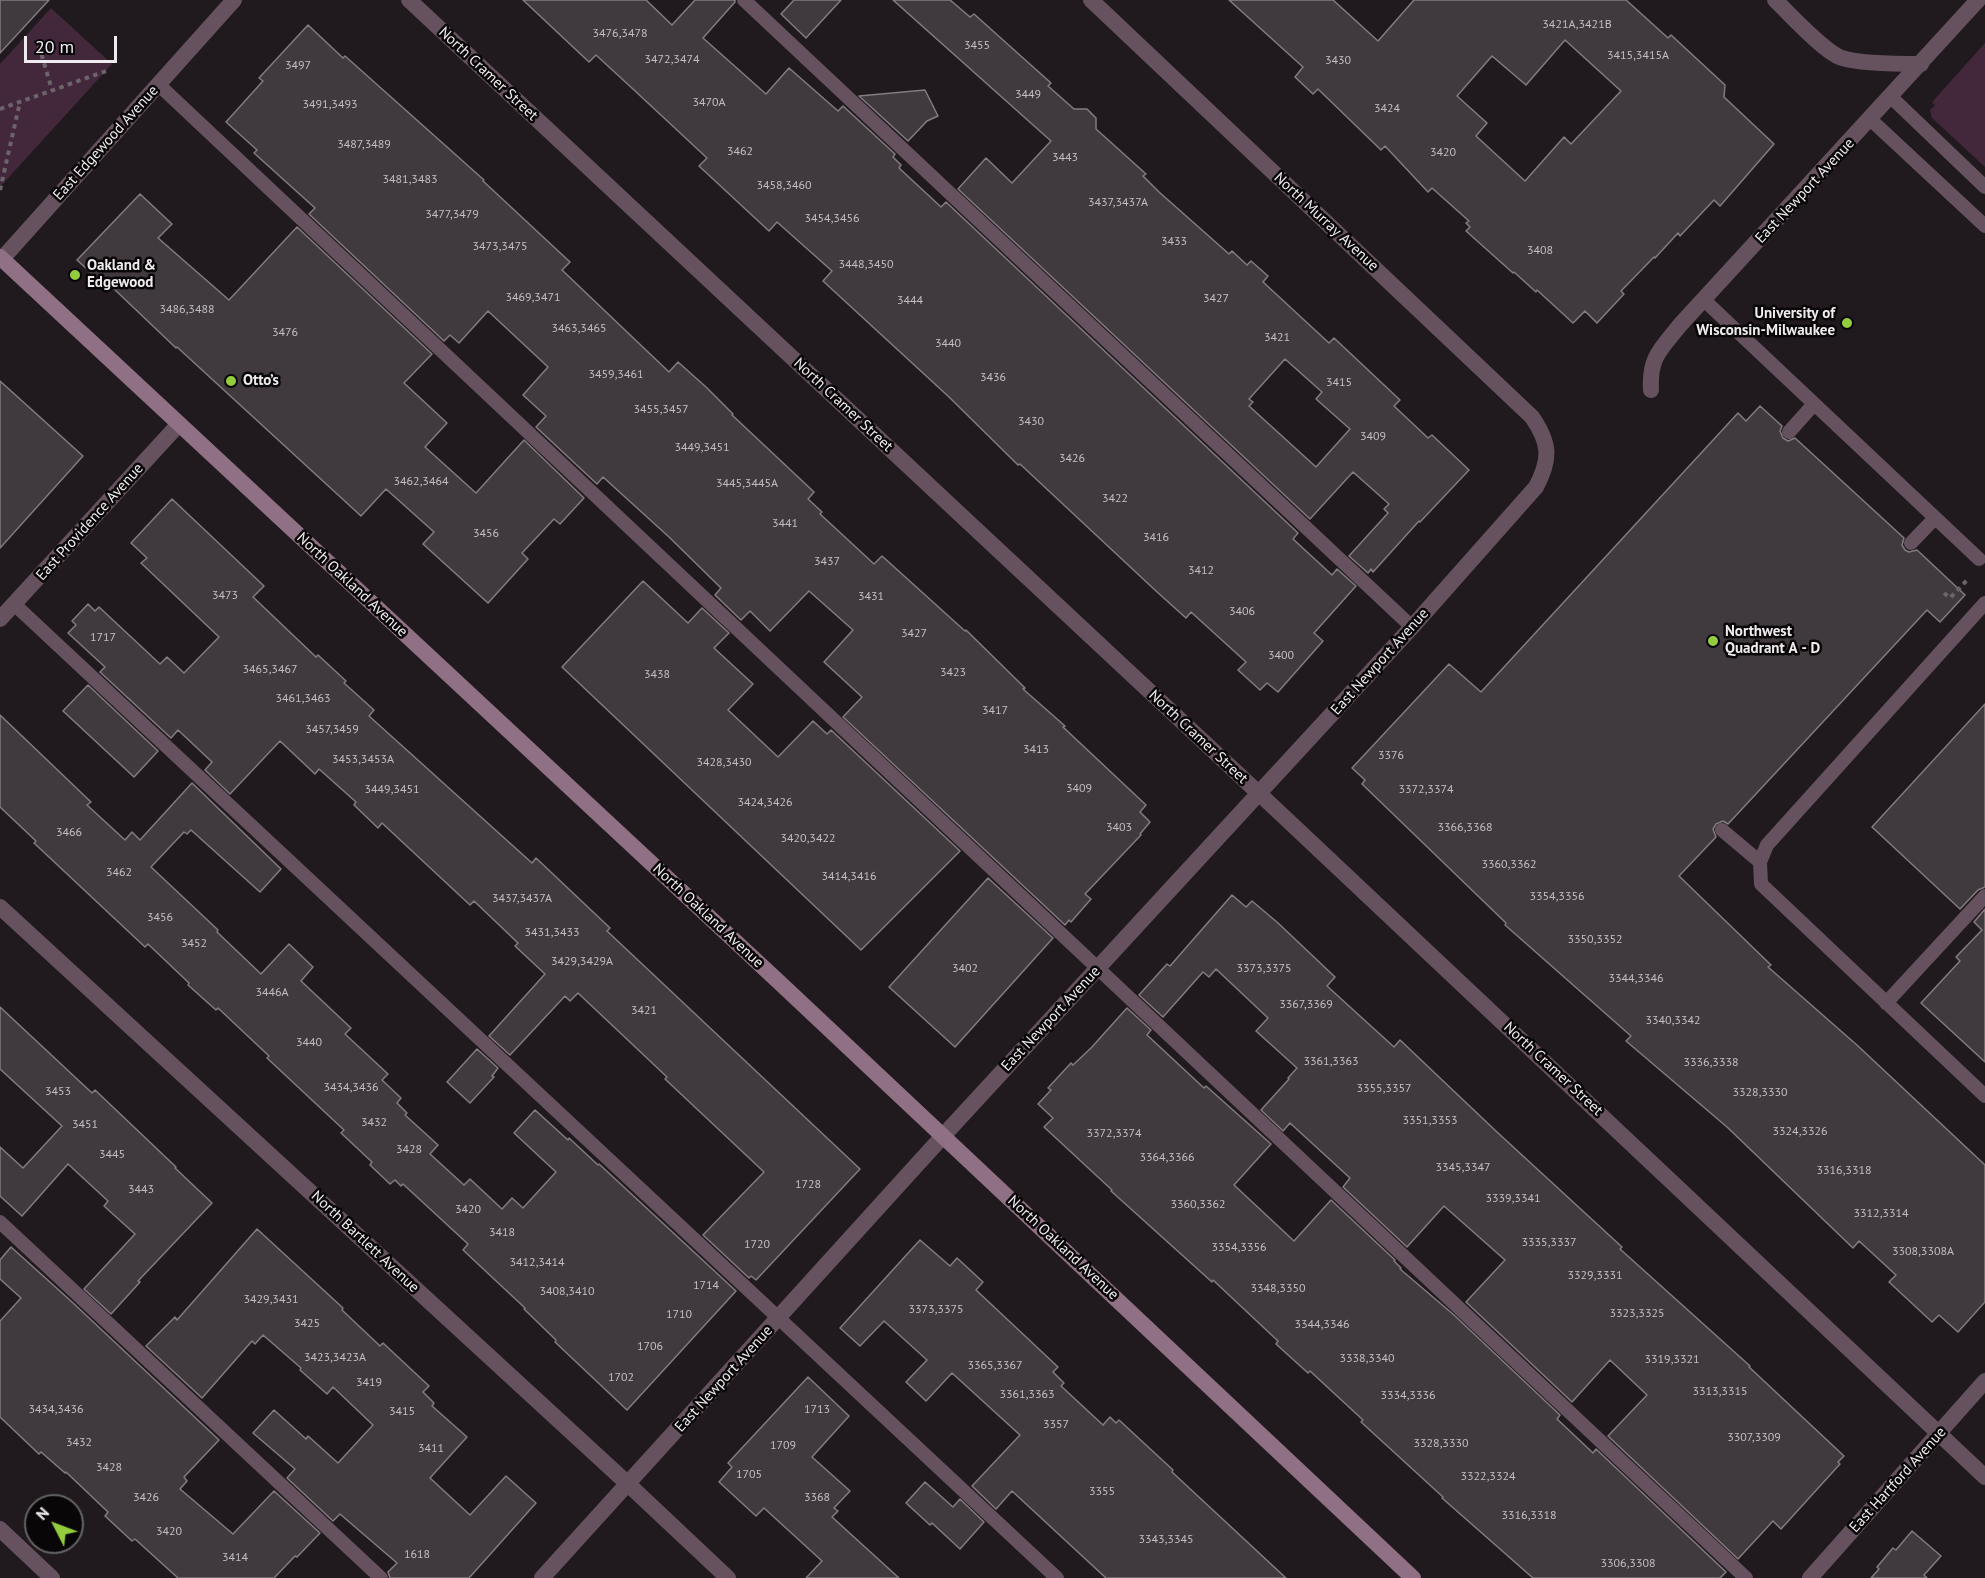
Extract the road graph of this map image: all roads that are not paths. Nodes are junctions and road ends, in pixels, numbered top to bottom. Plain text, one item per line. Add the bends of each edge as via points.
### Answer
1 (234, 0) edge
2 (409, 0) edge
3 (744, 0) edge
4 (1090, 0) edge
5 (1775, 0) edge
6 (1978, 0) edge
7 (1921, 64) junction
8 (159, 85) junction
9 (1891, 97) junction
10 (1870, 119) junction
11 (1985, 187) edge
12 (1985, 226) edge
13 (1, 259) edge
14 (1704, 300) junction
15 (1651, 390) dead end
16 (1814, 404) junction
17 (179, 424) junction
18 (1789, 432) dead end
19 (1548, 453) joint
20 (1935, 518) junction
21 (1911, 543) dead end
22 (1979, 559) dead end
23 (1985, 603) edge
24 (14, 604) junction
25 (0, 619) edge
26 (1412, 627) junction
27 (1259, 794) junction
28 (1722, 830) dead end
29 (1760, 862) junction
30 (1985, 896) edge
31 (0, 907) edge
32 (1097, 969) junction
33 (1886, 1003) junction
34 (1985, 1096) edge
35 (943, 1136) junction
36 (0, 1222) edge
37 (779, 1318) junction
38 (1985, 1381) edge
39 (1939, 1433) junction
40 (1985, 1477) edge
41 (628, 1484) junction
42 (0, 1529) edge
43 (52, 1578) edge
44 (381, 1578) edge
45 (542, 1578) edge
46 (728, 1578) edge
47 (1058, 1578) edge
48 (1413, 1578) edge
49 (1746, 1578) edge
50 (1810, 1578) edge

1 - 8 street, East Edgewood Avenue
2 - 27 street, North Cramer Street
3 - 26 lane
4 - 19 street, North Murray Avenue via 1532,417
5 - 7 street via 1830,52 1842,58
6 - 7 street, East Newport Avenue
7 - 9 street, East Newport Avenue
8 - 13 street, East Edgewood Avenue
8 - 32 lane
9 - 10 street, East Newport Avenue
9 - 11 lane
10 - 12 lane
10 - 14 street, East Newport Avenue
13 - 17 main road, North Oakland Avenue
14 - 15 street, East Newport Avenue via 1660,350 1650,372
14 - 16 lane
16 - 18 lane
16 - 20 lane
17 - 24 street, East Providence Avenue
17 - 35 main road, North Oakland Avenue
19 - 26 street, East Newport Avenue via 1536,487
20 - 21 lane
20 - 22 lane
23 - 29 lane via 1767,845
24 - 25 street, East Providence Avenue
24 - 37 lane
26 - 27 street, East Newport Avenue
27 - 32 street, East Newport Avenue
27 - 39 street, North Cramer Street
28 - 29 lane
29 - 33 lane via 1761,884
30 - 33 lane
31 - 41 street, North Bartlett Avenue
32 - 35 street, East Newport Avenue
32 - 49 lane
33 - 34 lane
35 - 37 street, East Newport Avenue
35 - 48 main road, North Oakland Avenue
36 - 44 lane
37 - 41 street, East Newport Avenue
37 - 47 lane
38 - 39 street, East Hartford Avenue
39 - 40 street, North Cramer Street
39 - 50 street, East Hartford Avenue
41 - 45 street, East Newport Avenue
41 - 46 street, North Bartlett Avenue
42 - 43 street

